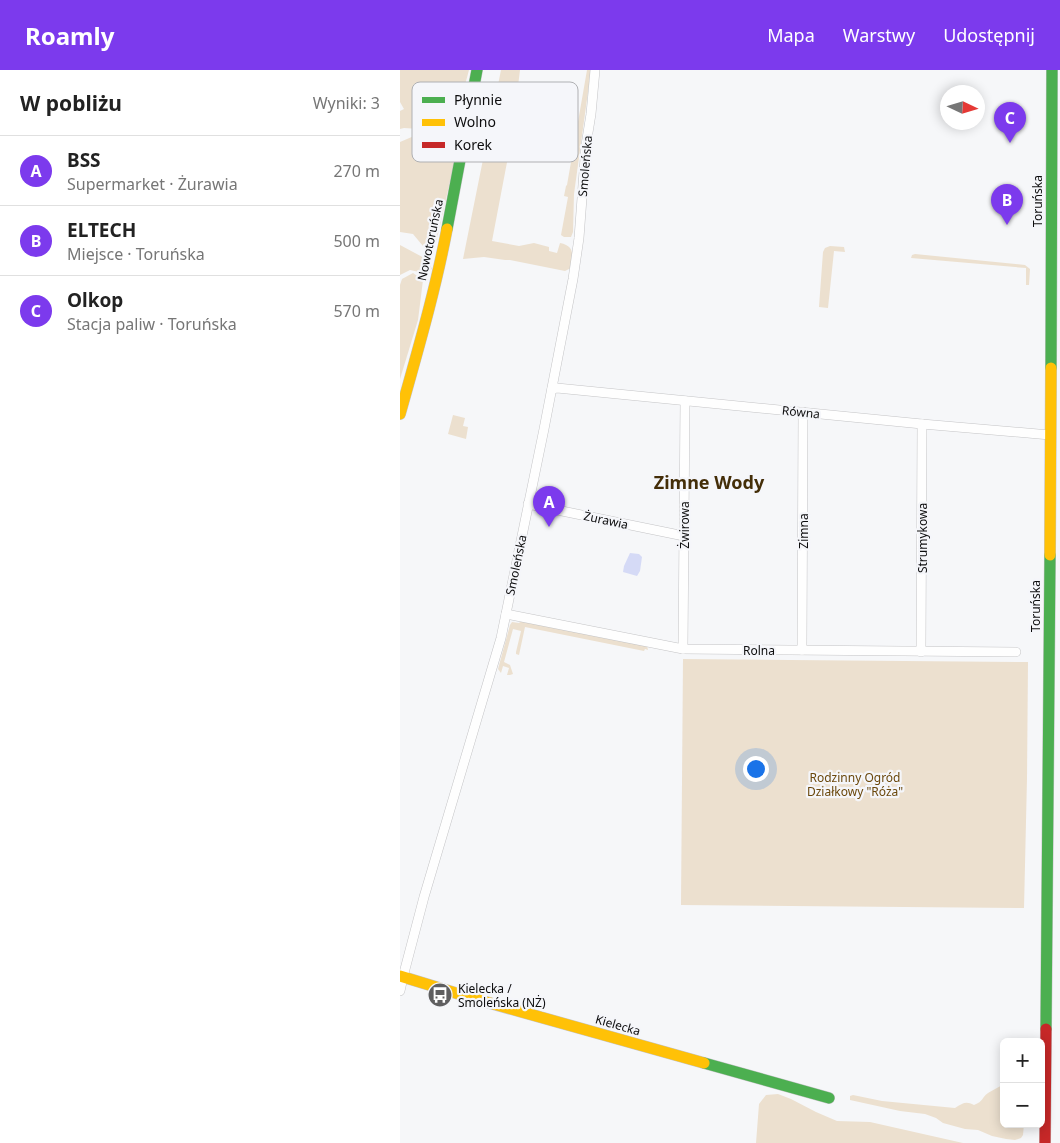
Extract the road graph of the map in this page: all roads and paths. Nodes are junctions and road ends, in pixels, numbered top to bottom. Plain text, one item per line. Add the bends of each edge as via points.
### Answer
1 (595, 70) edge
2 (1052, 70) edge
3 (460, 162) edge
4 (552, 389) junction
5 (685, 401) junction
6 (803, 412) junction
7 (400, 414) edge
8 (922, 424) junction
9 (1050, 435) junction
10 (528, 504) junction
11 (684, 536) junction
12 (506, 614) junction
13 (683, 649) junction
14 (802, 650) junction
15 (921, 652) junction
16 (1016, 652) dead end
17 (402, 976) edge
18 (400, 991) edge
19 (829, 1098) dead end
20 (1045, 1143) edge

1 - 4 street, Smoleńska via 579,238
2 - 9 street, Toruńska
3 - 7 street, Nowotoruńska via 442,254
4 - 5 street, Równa
4 - 10 street, Smoleńska
5 - 6 street, Równa
5 - 11 street, Żwirowa
6 - 8 street, Równa
6 - 14 street, Zimna
8 - 9 street, Równa
8 - 15 street, Strumykowa
9 - 20 street, Toruńska
10 - 11 street, Żurawia
10 - 12 street, Smoleńska
11 - 13 street, Żwirowa
12 - 13 street, Rolna
12 - 17 street, Smoleńska
13 - 14 street, Rolna
14 - 15 street, Rolna
15 - 16 street, Rolna
17 - 18 street, Smoleńska
17 - 19 street, Kielecka

